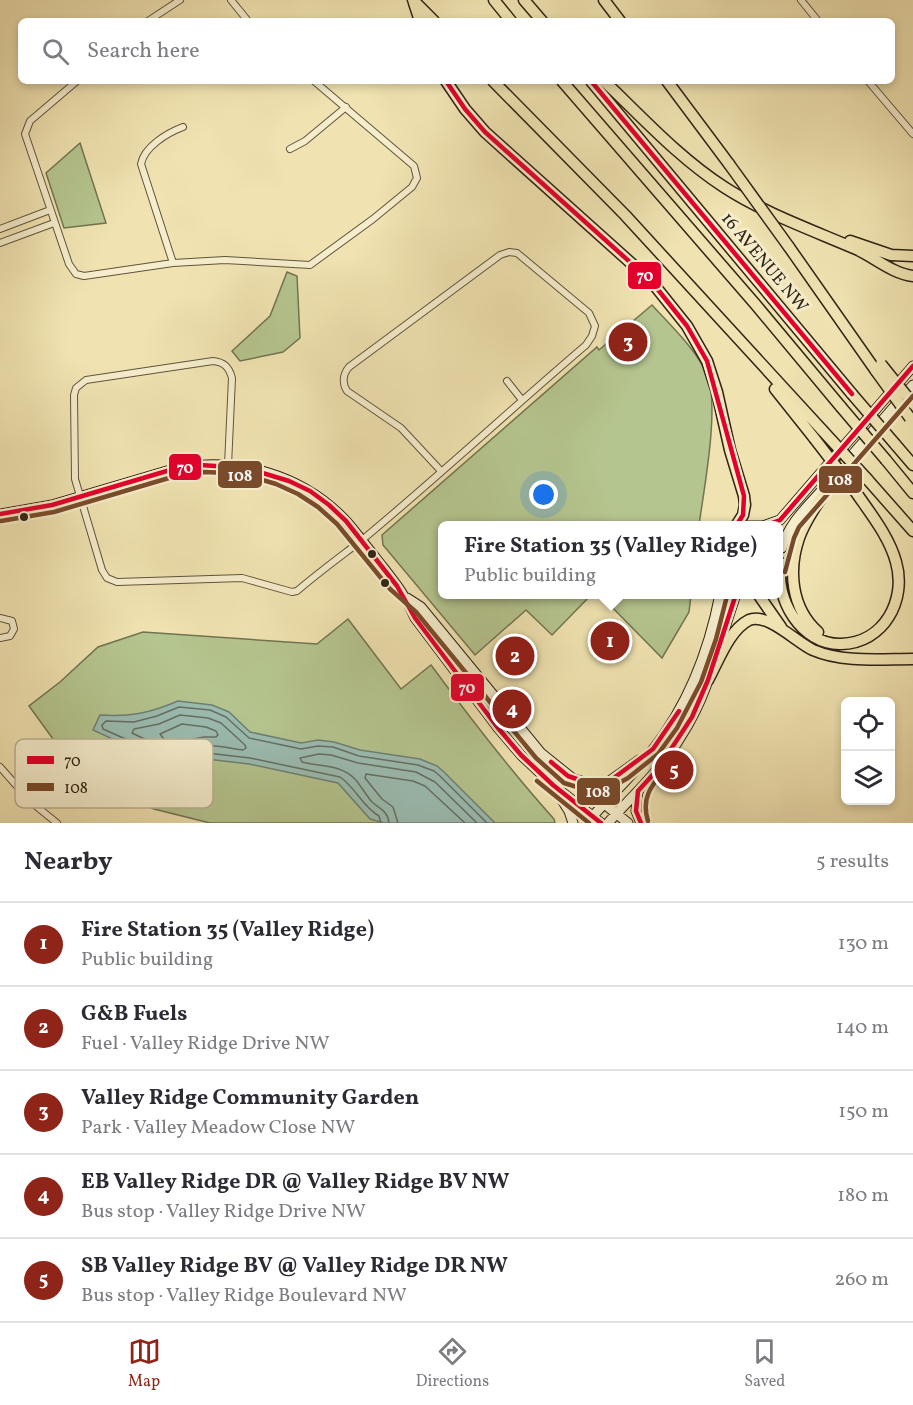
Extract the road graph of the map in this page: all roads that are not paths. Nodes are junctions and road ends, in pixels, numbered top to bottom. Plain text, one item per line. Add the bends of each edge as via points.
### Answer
1 (180, 0) edge
2 (231, 0) edge
3 (413, 0) edge
4 (494, 0) edge
5 (524, 0) edge
6 (604, 0) edge
7 (801, 0) edge
8 (153, 18) edge
9 (246, 18) edge
10 (419, 18) edge
11 (431, 18) edge
12 (509, 18) edge
13 (539, 18) edge
14 (618, 18) edge
15 (816, 18) edge
16 (73, 84) edge
17 (318, 84) edge
18 (448, 84) edge
19 (497, 84) edge
20 (565, 84) edge
21 (594, 84) edge
22 (607, 84) edge
23 (669, 84) edge
24 (871, 84) edge
25 (346, 107) junction
26 (183, 126) dead end
27 (913, 134) edge
28 (290, 149) dead end
29 (50, 210) junction
30 (54, 223) junction
31 (0, 229) edge
32 (826, 236) junction
33 (0, 243) edge
34 (913, 256) edge
35 (173, 263) junction
36 (913, 276) edge
37 (913, 366) edge
38 (878, 367) junction
39 (507, 381) dead end
40 (912, 388) edge
41 (522, 400) junction
42 (913, 404) edge
43 (911, 420) edge
44 (818, 434) junction
45 (846, 463) junction
46 (228, 465) junction
47 (913, 465) edge
48 (441, 471) junction
49 (913, 493) edge
50 (79, 497) junction
51 (0, 514) edge
52 (738, 521) edge
53 (776, 521) edge
54 (913, 531) edge
55 (362, 540) junction
56 (783, 544) edge
57 (407, 598) junction
58 (783, 598) edge
59 (719, 599) edge
60 (734, 599) edge
61 (761, 599) edge
62 (0, 618) edge
63 (784, 632) junction
64 (0, 638) edge
65 (829, 642) junction
66 (913, 659) edge
67 (708, 680) junction
68 (653, 750) junction
69 (0, 767) edge
70 (568, 776) junction
71 (15, 784) edge
72 (553, 785) junction
73 (638, 791) junction
74 (604, 804) junction
75 (38, 808) edge
76 (616, 814) junction
77 (590, 820) edge
78 (57, 823) edge
79 (573, 823) edge
80 (601, 823) edge
81 (608, 823) edge
82 (628, 823) edge
83 (641, 823) edge

1 - 8 street
2 - 9 street
3 - 10 highway
3 - 11 highway
4 - 12 highway
5 - 13 highway
6 - 14 highway
7 - 15 street
16 - 29 street via 26,127
17 - 25 street
18 - 52 highway via 485,132 651,281 687,326 707,361 744,496 745,505
19 - 44 highway via 625,215
20 - 49 highway, 16 AVENUE NW, bridge
21 - 47 highway, 16 AVENUE NW, bridge
22 - 32 highway via 723,187
23 - 38 highway, bridge
24 - 27 street
25 - 28 street
25 - 35 street via 412,163 417,174 412,187 310,265 225,260
26 - 35 street via 170,131 146,152 141,164
29 - 30 street
29 - 31 street
30 - 33 street
30 - 35 street via 70,268 80,275
32 - 34 highway via 891,255
32 - 36 highway via 901,274
37 - 53 street
38 - 42 highway, bridge
38 - 43 highway, bridge
39 - 41 street
40 - 45 street
41 - 48 street
41 - 48 street via 585,345 595,326 587,310 523,256 509,252 349,367 345,374 348,391 410,436
44 - 54 highway, bridge via 868,480
44 - 65 highway, bridge via 879,526 896,562 900,591 892,614 878,631 842,644
45 - 56 street via 793,523
45 - 65 highway via 800,536 794,560 793,587 798,608
46 - 50 street via 177,468
46 - 50 street via 231,378 224,364 213,361 86,380 74,395 75,479
46 - 55 street via 269,473 312,493
48 - 55 street
50 - 51 street
50 - 55 street via 103,572 117,582 242,578 292,592
55 - 57 street
57 - 70 street via 421,607 531,743
57 - 72 street via 415,618 492,720
58 - 65 highway via 788,610 807,631
59 - 68 street via 694,680
60 - 67 street
61 - 63 highway
62 - 64 street via 12,621 14,629 10,636
63 - 66 highway via 815,651 848,658
63 - 67 highway via 760,618 743,624
67 - 73 street via 676,744
68 - 70 street via 600,785
68 - 74 street
69 - 71 street
70 - 74 street
72 - 77 street
72 - 79 street
73 - 76 street
73 - 83 street via 636,811
74 - 76 street
74 - 77 street
75 - 78 street
76 - 81 street
76 - 82 street
77 - 80 street

